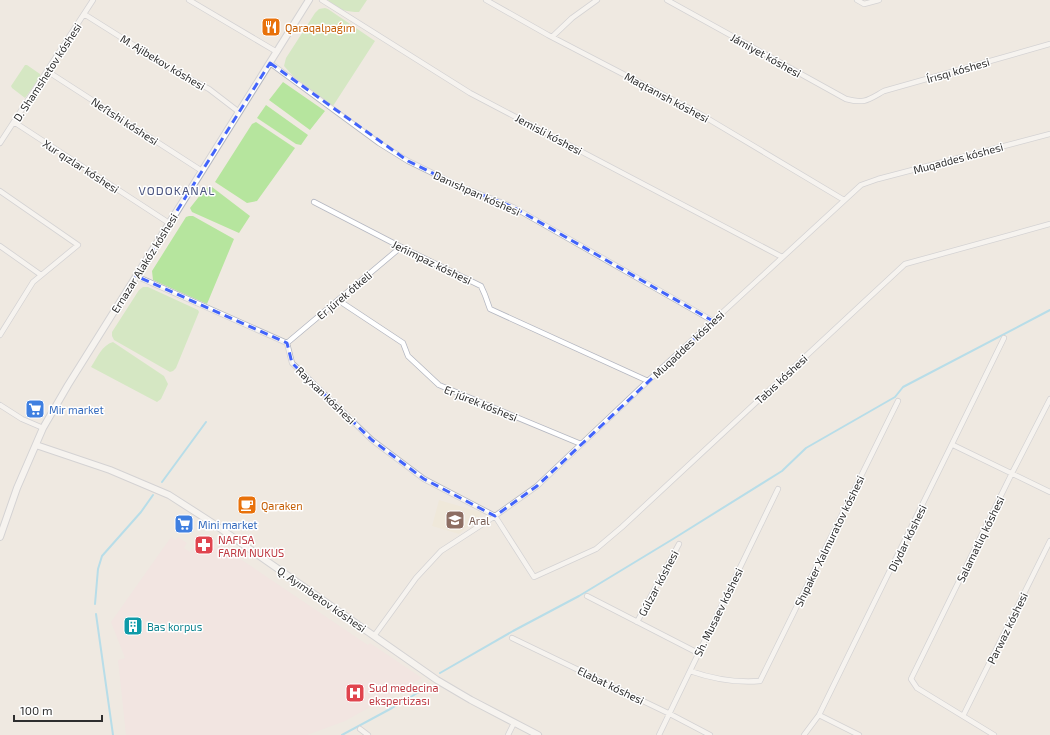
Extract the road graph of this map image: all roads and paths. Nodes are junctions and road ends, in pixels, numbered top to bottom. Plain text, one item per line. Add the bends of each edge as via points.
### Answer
1 (94, 0) edge
2 (189, 0) edge
3 (310, 0) edge
4 (322, 0) edge
5 (486, 0) edge
6 (597, 0) edge
7 (667, 0) edge
8 (857, 0) edge
9 (878, 0) edge
10 (84, 14) junction
11 (552, 37) junction
12 (1050, 44) edge
13 (277, 52) junction
14 (270, 63) junction
15 (47, 71) junction
16 (868, 100) joint
17 (239, 112) junction
18 (14, 122) junction
19 (1050, 134) edge
20 (0, 143) edge
21 (202, 171) junction
22 (0, 191) edge
23 (844, 200) junction
24 (314, 202) dead end
25 (169, 223) junction
26 (1050, 224) edge
27 (0, 246) edge
28 (401, 247) junction
29 (782, 258) junction
30 (41, 275) junction
31 (136, 276) junction
32 (338, 300) junction
33 (713, 321) junction
34 (0, 325) edge
35 (4, 328) junction
36 (0, 335) edge
37 (1004, 338) dead end
38 (287, 343) junction
39 (648, 381) junction
40 (1050, 399) edge
41 (898, 401) dead end
42 (0, 405) edge
43 (42, 428) junction
44 (581, 444) junction
45 (36, 445) junction
46 (953, 445) junction
47 (1012, 473) junction
48 (778, 489) dead end
49 (1050, 492) edge
50 (495, 516) junction
51 (0, 537) edge
52 (1050, 541) edge
53 (679, 544) dead end
54 (587, 596) dead end
55 (637, 622) junction
56 (374, 636) junction
57 (512, 638) dead end
58 (698, 653) junction
59 (690, 671) junction
60 (670, 714) junction
61 (819, 716) junction
62 (963, 716) junction
63 (514, 723) junction
64 (360, 729) dead end
65 (368, 735) edge
66 (508, 735) edge
67 (538, 735) edge
68 (659, 735) edge
69 (710, 735) edge
70 (804, 735) edge
71 (859, 735) edge
72 (994, 735) edge

1 - 10 street, D. Shamshetov kóshesi
2 - 13 street
3 - 13 main road, Ernazar Alakóz kóshesi
4 - 29 street, Jemisli kóshesi via 470,93
5 - 11 street, Maqtanısh kóshesi
6 - 11 street
7 - 16 street, Jámiyet kóshesi via 846,99 859,102
8 - 9 street via 864,4
10 - 15 street, D. Shamshetov kóshesi
10 - 17 street, M. Ajibekov kóshesi via 173,70 209,89
11 - 23 street, Maqtanısh kóshesi via 700,114
12 - 16 street, Írısqı kóshesi via 884,91
13 - 14 main road, Ernazar Alakóz kóshesi
14 - 17 main road, Ernazar Alakóz kóshesi
14 - 33 street, Danıshpan kóshesi via 379,143 408,161 458,186 513,207
15 - 18 street, D. Shamshetov kóshesi
15 - 21 street, Neftshi kóshesi
17 - 21 main road, Ernazar Alakóz kóshesi
18 - 20 street, D. Shamshetov kóshesi
18 - 25 street, Xur qızlar kóshesi
19 - 23 street, Muqaddes kóshesi via 878,179 861,185
21 - 25 main road, Ernazar Alakóz kóshesi
22 - 30 street via 78,245
23 - 29 street, Muqaddes kóshesi
24 - 28 street, Jeńimpaz kóshesi
25 - 31 main road, Ernazar Alakóz kóshesi
26 - 50 street, Tabıs kóshesi via 905,264 596,550 534,577
27 - 30 street
28 - 32 street, Er júrek ótkeli
28 - 39 street, Jeńimpaz kóshesi via 481,286 490,309
29 - 33 street, Muqaddes kóshesi
30 - 35 street via 33,282
31 - 38 street
31 - 43 main road, Ernazar Alakóz kóshesi
32 - 38 street, Er júrek ótkeli
32 - 44 street, Er júrek kóshesi via 403,343 408,356 439,386
33 - 39 street, Muqaddes kóshesi
34 - 35 street
35 - 36 street
37 - 46 street, Diydar kóshesi
38 - 50 street, Rayxan kóshesi via 292,362 372,440 424,479
39 - 44 street, Muqaddes kóshesi
40 - 47 street, Salamatlıq kóshesi
41 - 59 street, Shıpaker Xalmuratov kóshesi via 760,681 724,680
42 - 43 street
43 - 45 main road, Ernazar Alakóz kóshesi
44 - 50 street, Muqaddes kóshesi via 537,486
45 - 51 main road, Ernazar Alakóz kóshesi via 17,488
45 - 56 main road, Q. Ayımbetov kóshesi via 110,470 168,495
46 - 47 street
46 - 61 street, Diydar kóshesi
47 - 49 street
47 - 62 street, Salamatlıq kóshesi via 911,679 917,688
48 - 58 street, Sh. Musaev kóshesi
50 - 56 street, Muqaddes kóshesi via 441,551 416,578
52 - 62 street, Parwaz kóshesi
53 - 55 street, Gúlzar kóshesi
54 - 55 street
55 - 58 street
56 - 63 main road, Q. Ayımbetov kóshesi via 437,680
57 - 60 street, Elabat kóshesi
58 - 59 street, Sh. Musaev kóshesi
59 - 60 street, Sh. Musaev kóshesi
60 - 68 street, Sh. Musaev kóshesi
60 - 69 street, Elabat kóshesi
61 - 70 street, Diydar kóshesi
61 - 71 street
62 - 72 street
63 - 66 street
63 - 67 main road, Q. Ayımbetov kóshesi
64 - 65 street

